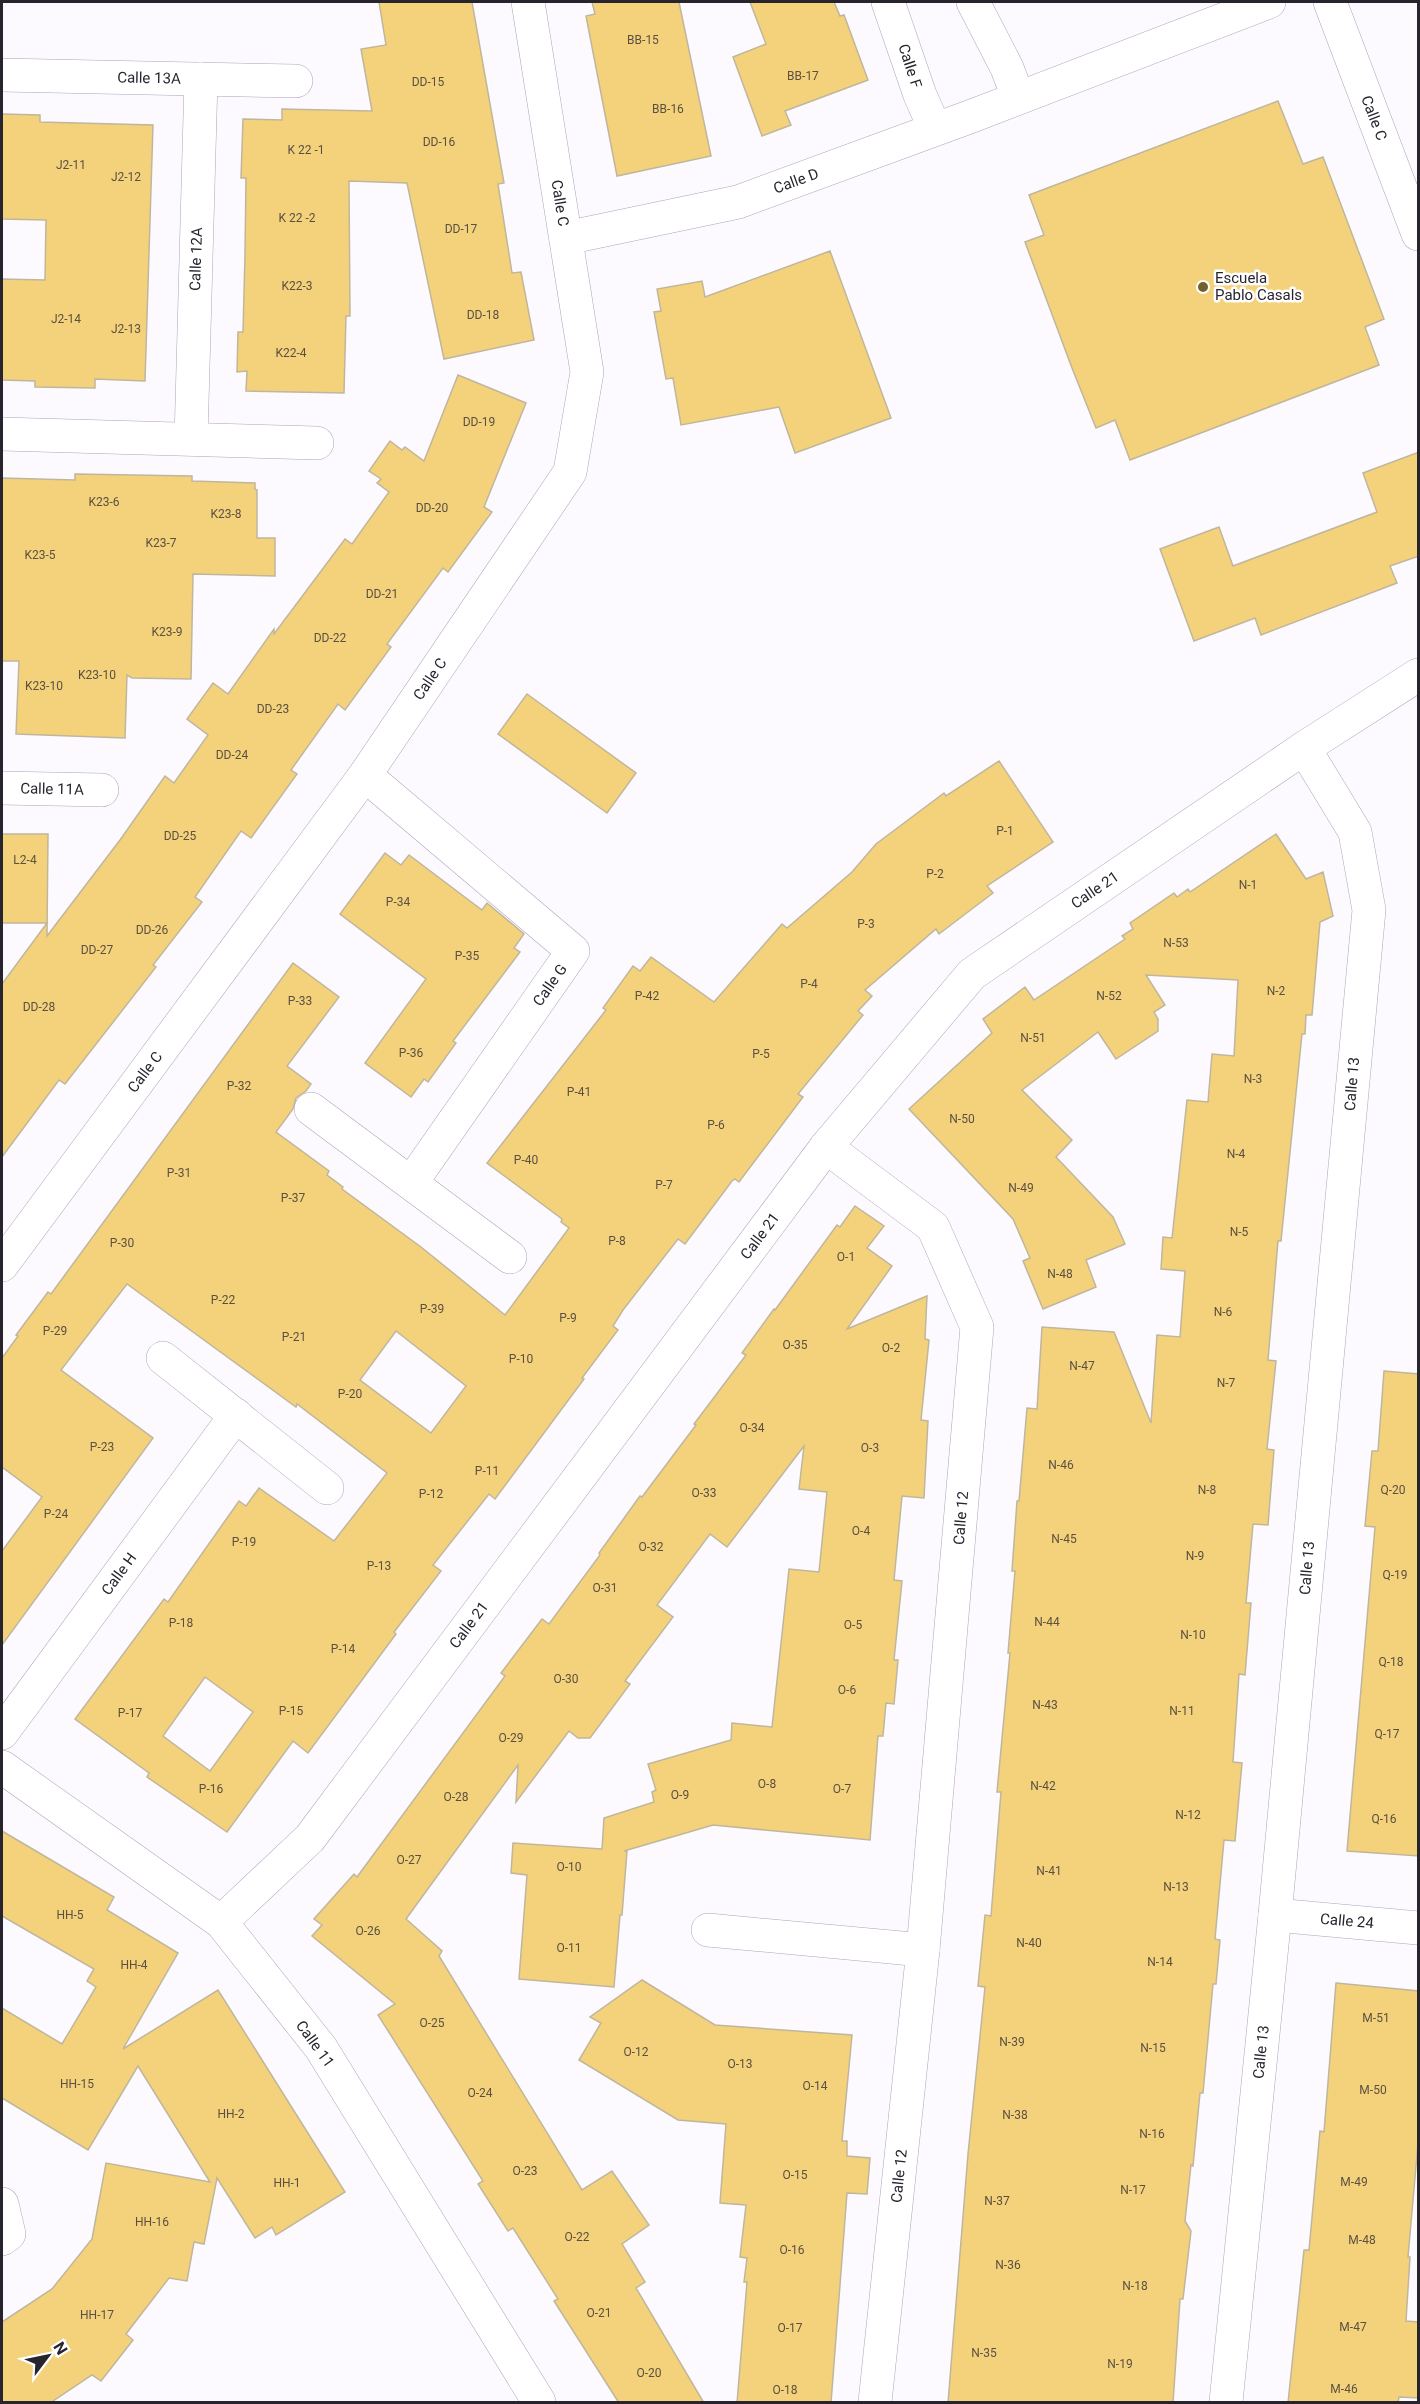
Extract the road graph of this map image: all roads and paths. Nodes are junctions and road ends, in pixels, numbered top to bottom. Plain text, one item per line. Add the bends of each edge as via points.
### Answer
1 (528, 2) edge
2 (888, 2) edge
3 (972, 2) edge
4 (1269, 2) edge
5 (1330, 2) edge
6 (2, 75) edge
7 (201, 79) junction
8 (296, 81) dead end
9 (1018, 97) junction
10 (935, 129) junction
11 (1419, 234) edge
12 (566, 238) junction
13 (2, 434) edge
14 (191, 440) junction
15 (317, 443) dead end
16 (1419, 675) edge
17 (1304, 748) junction
18 (365, 775) junction
19 (2, 788) edge
20 (102, 790) dead end
21 (311, 1109) dead end
22 (826, 1147) junction
23 (411, 1183) junction
24 (510, 1257) dead end
25 (2, 1265) edge
26 (163, 1358) dead end
27 (236, 1415) junction
28 (327, 1488) dead end
29 (2, 1733) edge
30 (2, 1767) edge
31 (1275, 1915) junction
32 (221, 1922) junction
33 (1419, 1928) edge
34 (708, 1930) dead end
35 (923, 1950) junction
36 (2, 2204) edge
37 (2, 2239) edge
38 (539, 2403) edge
39 (875, 2403) edge
40 (1226, 2403) edge

1 - 12 street, Calle C
2 - 10 street, Calle F
3 - 9 street
4 - 9 street, Calle D
5 - 11 street, Calle C
6 - 7 street, Calle 13A
7 - 8 street, Calle 13A
7 - 14 street, Calle 12A
9 - 10 street, Calle D
10 - 12 street, Calle D via 738,202
12 - 18 street, Calle C via 587,372 570,472
13 - 14 street
14 - 15 street
16 - 17 street, Calle 21
17 - 22 street, Calle 21 via 972,974
17 - 31 street, Calle 13 via 1355,832 1369,910
18 - 23 street, Calle G via 573,951
18 - 25 street, Calle C
19 - 20 street, Calle 11A
21 - 23 street
22 - 32 street, Calle 21 via 310,1838
22 - 35 street, Calle 12 via 933,1227 977,1327
23 - 24 street
26 - 27 street
27 - 28 street
27 - 29 street, Calle H
30 - 32 street, Calle 11
31 - 33 street, Calle 24
31 - 40 street, Calle 13
32 - 38 street, Calle 11 via 321,2048
34 - 35 street
35 - 39 street, Calle 12
36 - 37 street via 9,2234

